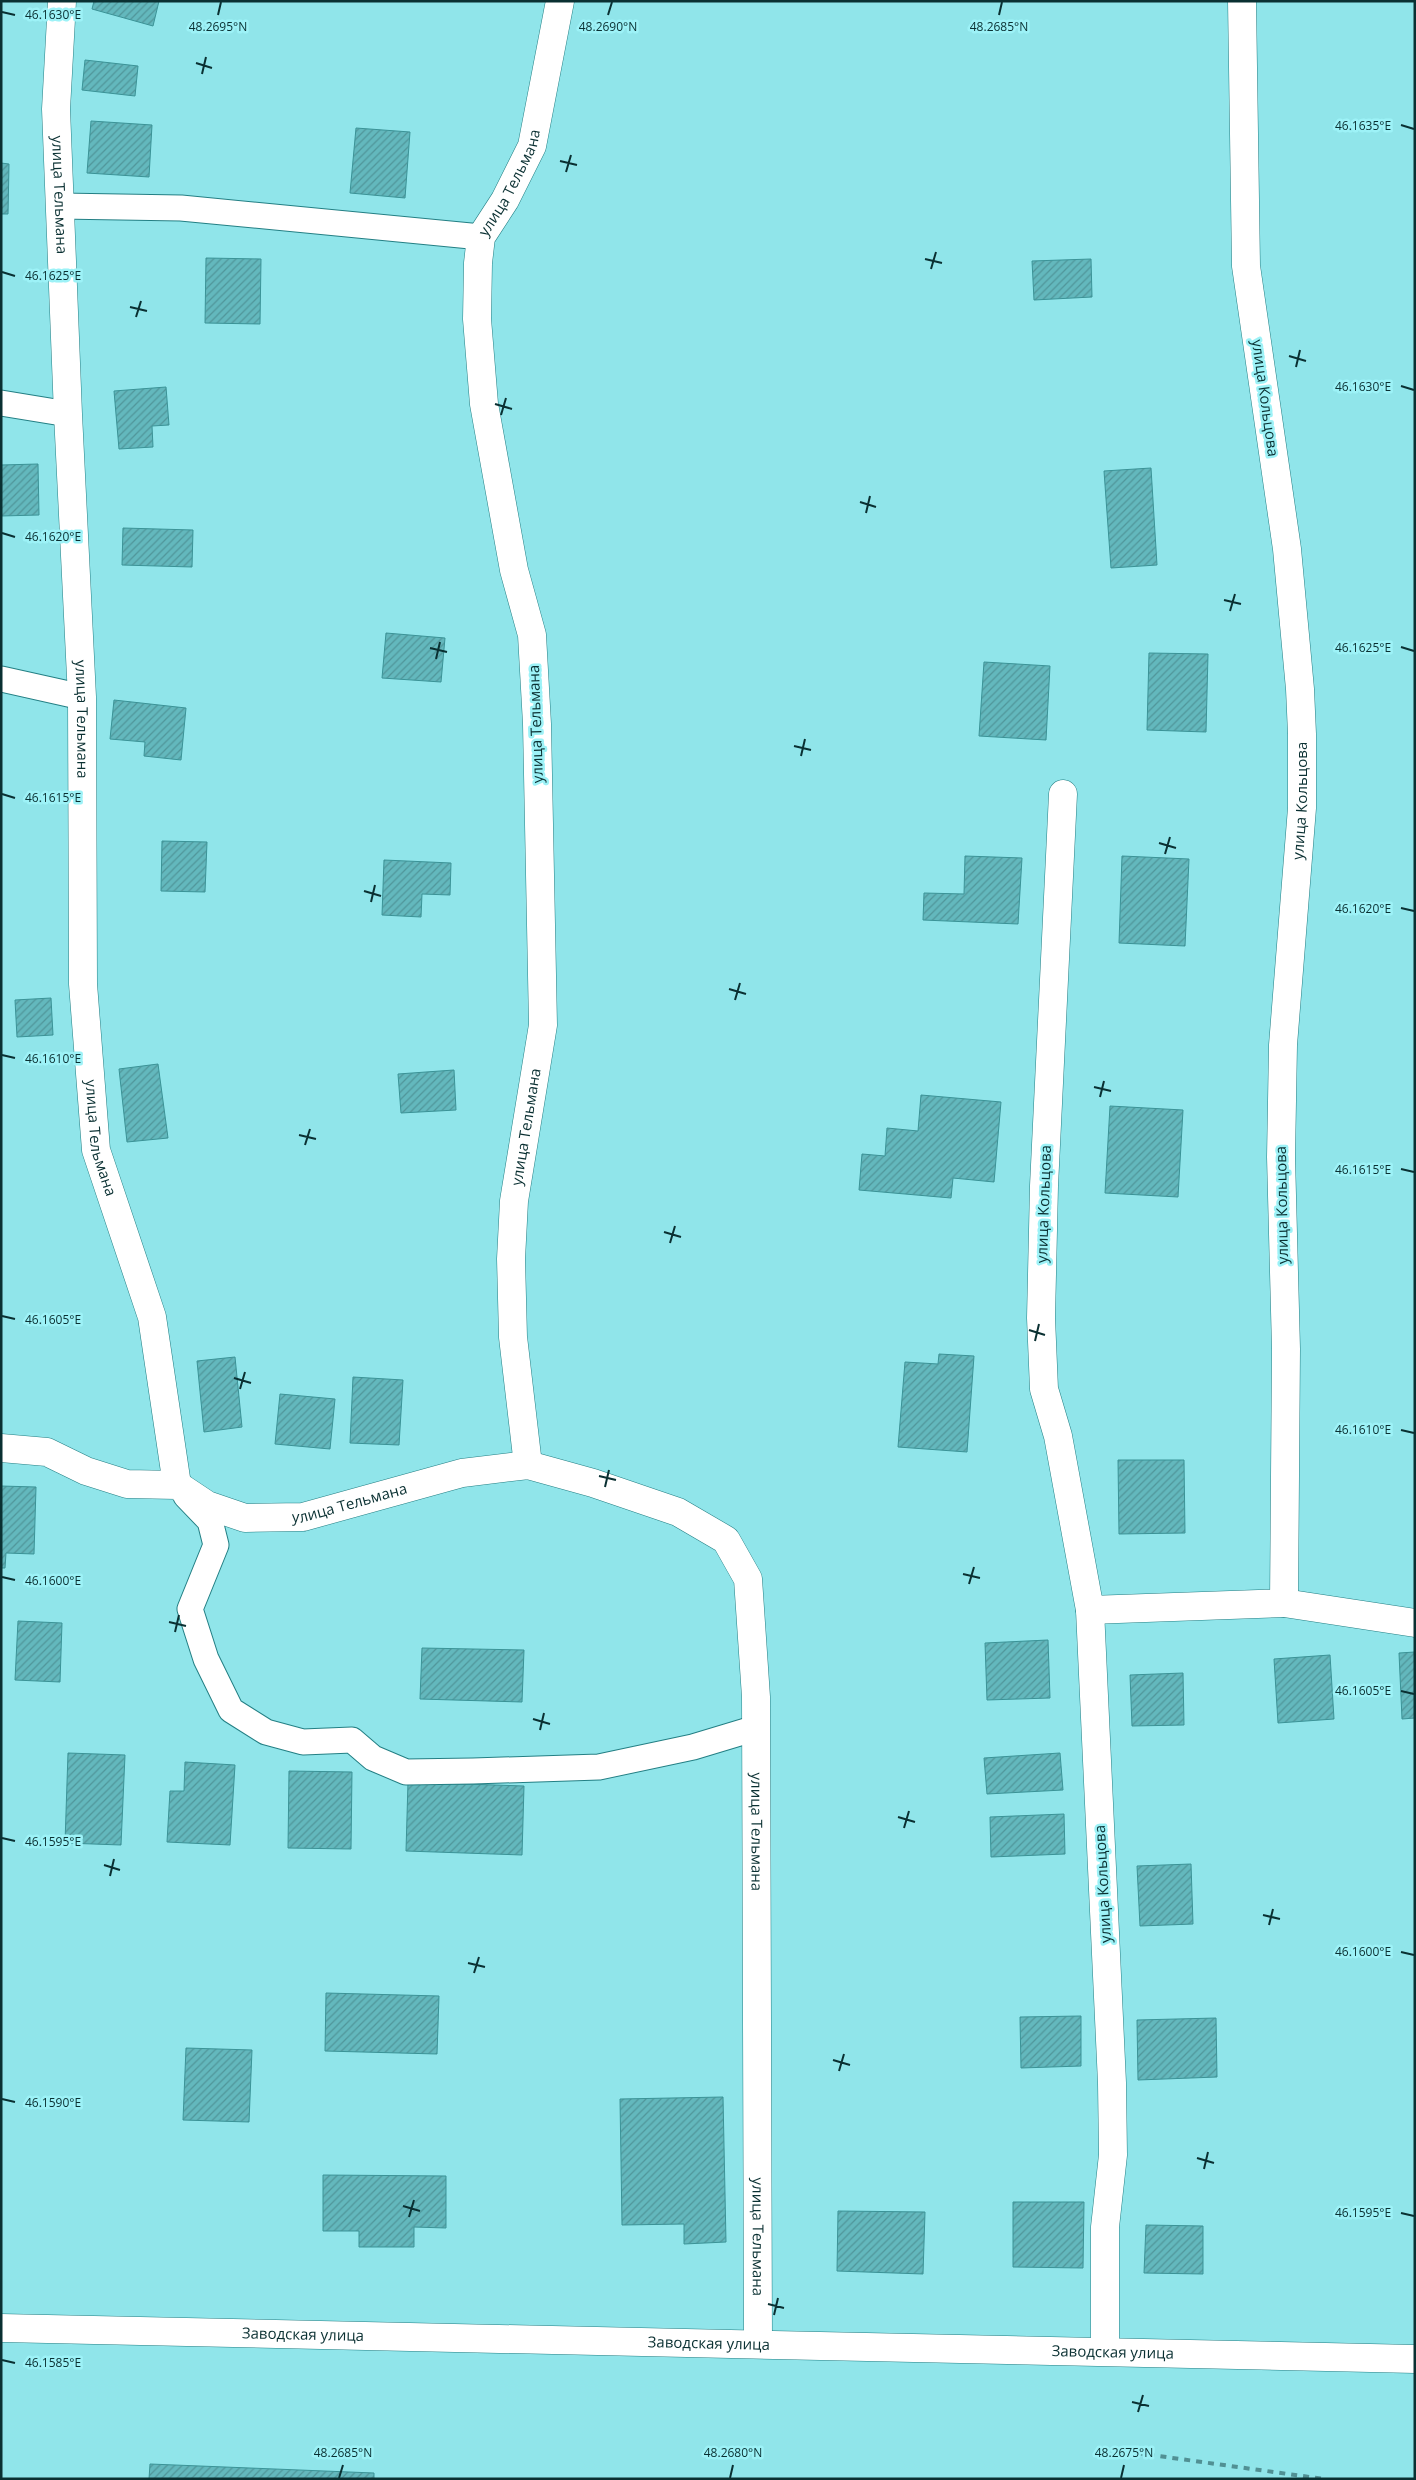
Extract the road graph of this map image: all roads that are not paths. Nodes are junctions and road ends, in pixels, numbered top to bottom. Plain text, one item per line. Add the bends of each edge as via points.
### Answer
1 (62, 1) edge
2 (560, 1) edge
3 (1242, 1) edge
4 (60, 206) junction
5 (481, 237) junction
6 (1, 403) edge
7 (68, 414) junction
8 (1, 679) edge
9 (82, 697) junction
10 (1063, 794) dead end
11 (1, 1448) edge
12 (528, 1465) junction
13 (177, 1486) junction
14 (1284, 1603) junction
15 (1090, 1610) junction
16 (1415, 1623) edge
17 (756, 1728) junction
18 (1, 2328) edge
19 (758, 2343) junction
20 (1105, 2352) junction
21 (1415, 2359) edge

1 - 4 street, улица Тельмана via 56,109
2 - 5 street, улица Тельмана via 532,146 505,200
3 - 14 street, улица Кольцова via 1246,266 1287,549 1302,734 1302,808 1283,1046
4 - 5 lane via 181,208
4 - 7 street, улица Тельмана
5 - 12 street, улица Тельмана via 477,319 484,404 514,570 532,635 537,724 543,1025 514,1201 511,1259 513,1337
6 - 7 lane
7 - 9 street, улица Тельмана
8 - 9 lane
9 - 13 street, улица Тельмана via 83,984 96,1150 152,1317
10 - 15 street, улица Кольцoва via 1044,1186 1041,1318 1044,1389 1058,1436
11 - 13 street via 47,1452 86,1471 127,1484
12 - 13 street, улица Тельмана via 462,1473 303,1517 246,1518 207,1505
12 - 17 street, улица Тельмана via 678,1512 726,1540 748,1579
13 - 17 lane via 210,1521 216,1545 190,1610 206,1659 231,1710 266,1732 303,1742 352,1740 373,1758 406,1772 599,1766 693,1748
14 - 15 street
14 - 16 street
15 - 20 street, улица Кольцова via 1112,2083 1113,2155 1104,2227
17 - 19 street, улица Тельмана
18 - 19 street, Заводская улица
19 - 20 street, Заводская улица
20 - 21 street, Заводская улица

